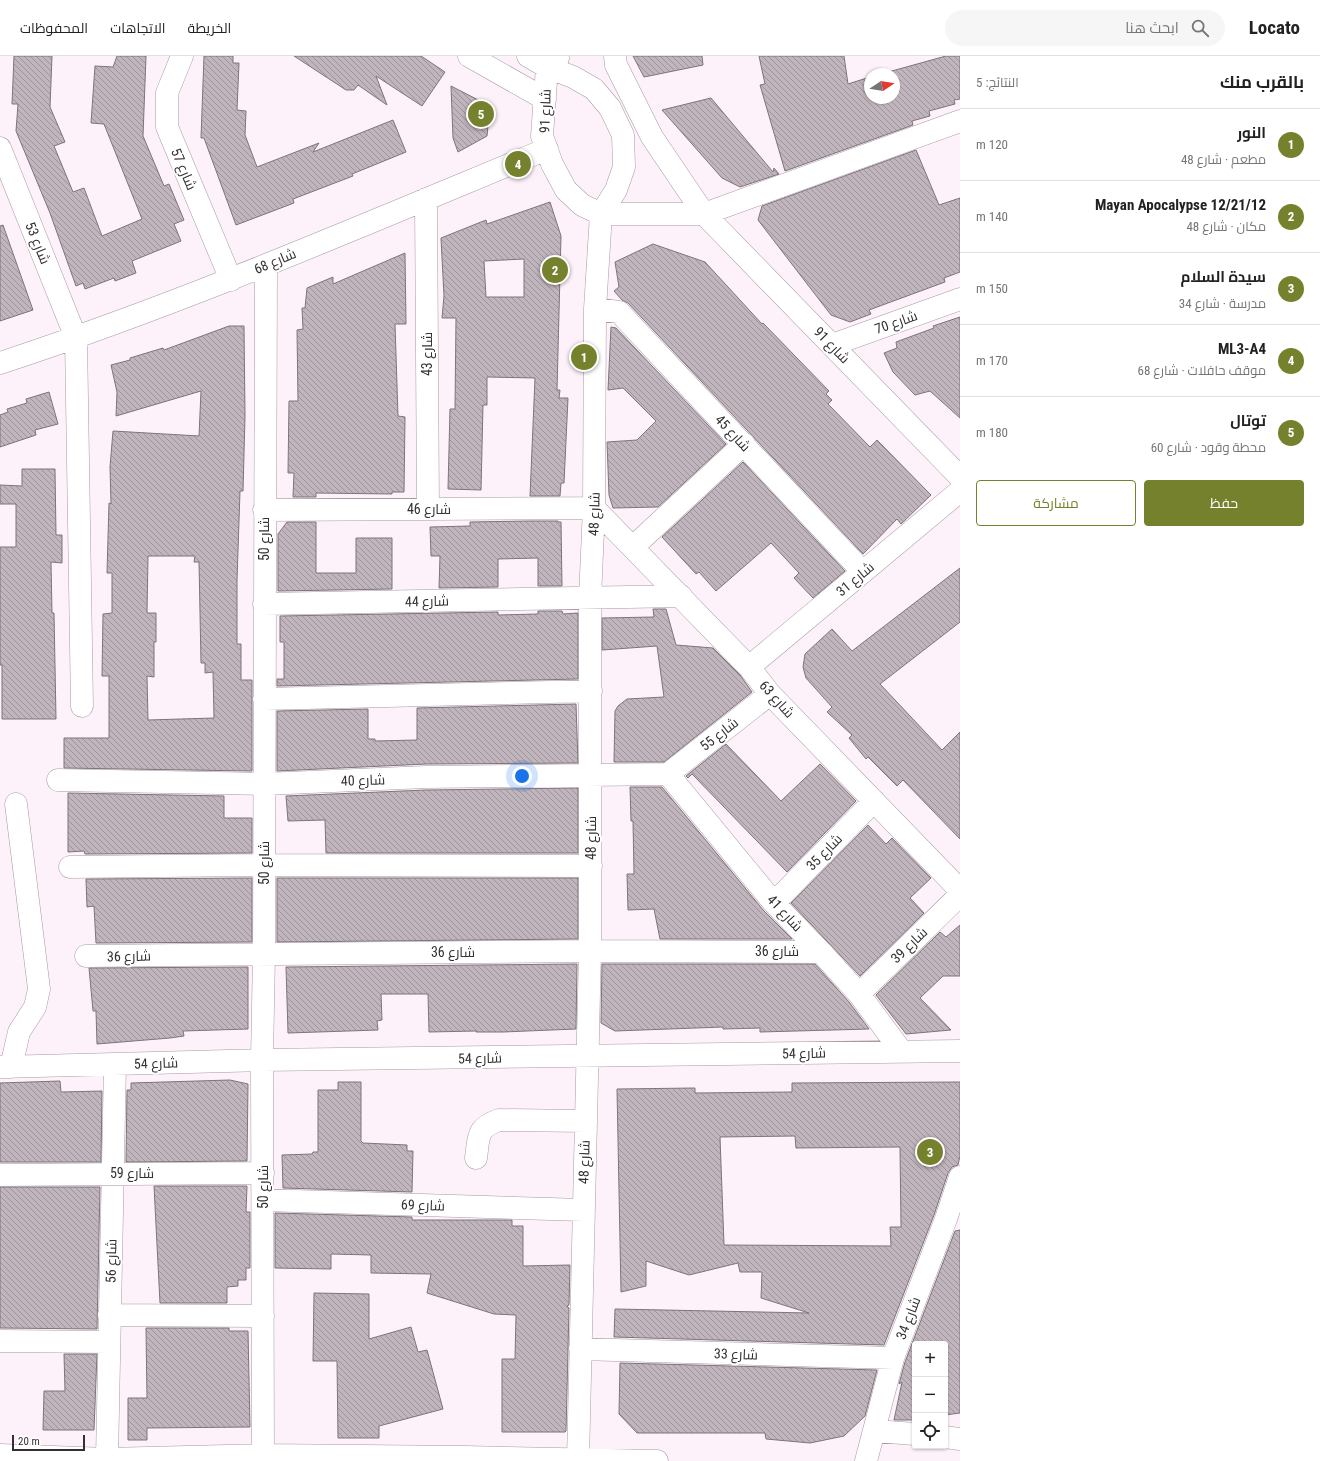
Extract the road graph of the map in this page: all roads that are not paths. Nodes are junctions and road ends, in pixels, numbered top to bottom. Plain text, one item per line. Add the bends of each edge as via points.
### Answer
1 (182, 56) edge
2 (469, 56) edge
3 (528, 56) edge
4 (614, 56) edge
5 (554, 61) edge
6 (544, 99) junction
7 (960, 121) edge
8 (0, 148) edge
9 (546, 149) junction
10 (426, 199) junction
11 (601, 214) junction
12 (704, 214) junction
13 (266, 265) junction
14 (231, 280) junction
15 (960, 299) edge
16 (595, 309) junction
17 (76, 338) junction
18 (832, 345) junction
19 (0, 363) edge
20 (744, 444) junction
21 (960, 477) edge
22 (960, 491) edge
23 (594, 508) junction
24 (428, 509) junction
25 (264, 510) junction
26 (633, 547) junction
27 (864, 572) junction
28 (681, 596) junction
29 (590, 598) junction
30 (264, 604) junction
31 (749, 667) junction
32 (590, 691) junction
33 (770, 694) junction
34 (264, 699) junction
35 (82, 706) dead end
36 (668, 774) junction
37 (591, 776) junction
38 (58, 780) dead end
39 (264, 784) junction
40 (874, 801) junction
41 (16, 804) dead end
42 (264, 865) junction
43 (591, 866) junction
44 (70, 867) dead end
45 (957, 884) edge
46 (774, 903) junction
47 (590, 951) junction
48 (821, 952) junction
49 (264, 954) junction
50 (86, 956) dead end
51 (859, 994) junction
52 (960, 1051) edge
53 (902, 1052) junction
54 (588, 1057) junction
55 (262, 1060) junction
56 (115, 1064) junction
57 (6, 1067) edge
58 (586, 1121) junction
59 (476, 1158) dead end
60 (263, 1173) junction
61 (112, 1174) junction
62 (0, 1175) edge
63 (960, 1177) edge
64 (263, 1200) junction
65 (582, 1210) junction
66 (110, 1315) junction
67 (263, 1316) junction
68 (0, 1341) edge
69 (109, 1342) junction
70 (580, 1349) junction
71 (893, 1358) junction
72 (875, 1431) junction
73 (912, 1434) edge
74 (948, 1437) edge
75 (960, 1438) edge
76 (0, 1455) edge
77 (263, 1458) edge
78 (107, 1459) junction
79 (464, 1459) edge
80 (578, 1460) edge
81 (657, 1461) edge
82 (866, 1461) edge

1 - 14 street, شارع 57 via 167,93 167,127
2 - 6 street
3 - 5 street
4 - 12 street, شارع 91 via 616,65 652,137
5 - 6 street, شارع 91
5 - 11 street via 594,89 610,108 623,135 624,167 616,190
6 - 9 street, شارع 91 via 542,136
7 - 12 street
8 - 17 street, شارع 53
9 - 10 street, شارع 68
9 - 11 street, شارع 91 via 566,190 582,205
10 - 13 street, شارع 68
10 - 24 street, شارع 43
11 - 12 street, شارع 91
11 - 16 street, شارع 48
12 - 18 street, شارع 91
13 - 14 street, شارع 68
13 - 25 street, شارع 50
14 - 17 street, شارع 68
15 - 18 street, شارع 70
16 - 20 street, شارع 45 via 619,312
16 - 23 street, شارع 48
17 - 19 street, شارع 68
17 - 35 street
18 - 21 street, شارع 91
20 - 26 street
20 - 27 street, شارع 45
22 - 27 street, شارع 31
23 - 24 street, شارع 46
23 - 26 street, شارع 63
23 - 29 street, شارع 48
24 - 25 street, شارع 46
25 - 30 street, شارع 50
26 - 28 street, شارع 63
27 - 31 street, شارع 31
28 - 29 street
28 - 31 street, شارع 63
29 - 30 street, شارع 44
29 - 32 street, شارع 48
30 - 34 street, شارع 50
31 - 33 street, شارع 63
32 - 34 street
32 - 37 street, شارع 48
33 - 36 street, شارع 55
33 - 40 street, شارع 63
34 - 39 street, شارع 50
36 - 37 street, شارع 40
36 - 46 street, شارع 41
37 - 39 street, شارع 40 via 426,777
37 - 43 street, شارع 48
38 - 39 street, شارع 40
39 - 42 street, شارع 50
40 - 45 street, شارع 63
40 - 46 street, شارع 35
41 - 57 street via 39,989 35,1007 19,1032
42 - 43 street
42 - 44 street
42 - 49 street, شارع 50
43 - 47 street, شارع 48
45 - 51 street, شارع 39
46 - 48 street, شارع 41
47 - 48 street, شارع 36
47 - 49 street, شارع 36
47 - 54 street, شارع 48
48 - 51 street, شارع 41
49 - 50 street, شارع 36
49 - 55 street, شارع 50
51 - 53 street, شارع 41
52 - 53 street, شارع 54
53 - 54 street, شارع 54
54 - 55 street, شارع 54
54 - 58 street, شارع 48
55 - 56 street, شارع 54
55 - 60 street, شارع 50
56 - 57 street, شارع 54
56 - 61 street, شارع 56
58 - 59 street via 499,1120 487,1124 479,1133
58 - 65 street, شارع 48
60 - 61 street, شارع 59
60 - 64 street, شارع 50
61 - 62 street, شارع 59
61 - 66 street, شارع 56
63 - 71 street, شارع 34
64 - 65 street, شارع 69
64 - 67 street, شارع 50
65 - 70 street, شارع 48
66 - 67 street
66 - 69 street, شارع 56
67 - 77 street, شارع 50
68 - 69 street
69 - 78 street, شارع 56
70 - 71 street, شارع 33
70 - 80 street, شارع 48
71 - 72 street, شارع 34
72 - 73 street
72 - 82 street, شارع 34
74 - 75 street
76 - 78 street
77 - 78 street
77 - 79 street
79 - 80 street
80 - 81 street

